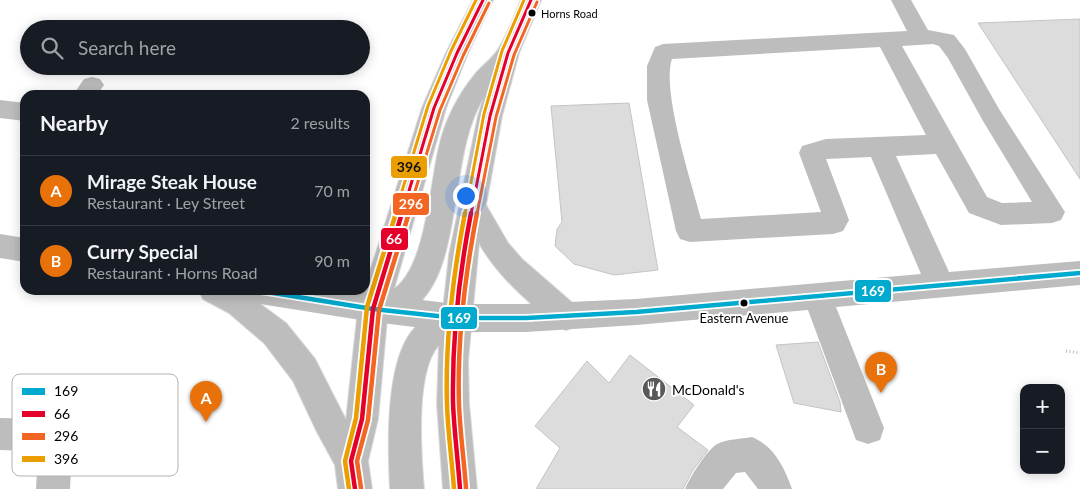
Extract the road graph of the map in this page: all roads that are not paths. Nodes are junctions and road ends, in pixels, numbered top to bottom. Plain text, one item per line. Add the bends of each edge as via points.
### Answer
1 (531, 0) edge
2 (901, 0) edge
3 (478, 1) edge
4 (922, 38) junction
5 (888, 41) junction
6 (508, 53) junction
7 (0, 110) edge
8 (20, 112) edge
9 (943, 144) junction
10 (879, 146) junction
11 (472, 205) junction
12 (0, 246) edge
13 (20, 249) edge
14 (1080, 273) edge
15 (940, 284) junction
16 (222, 295) edge
17 (284, 295) edge
18 (817, 296) junction
19 (373, 310) junction
20 (566, 316) junction
21 (456, 318) junction
22 (868, 428) dead end
23 (353, 475) edge
24 (54, 476) edge
25 (53, 489) edge
26 (407, 489) edge
27 (460, 489) edge
28 (702, 489) edge
29 (775, 489) edge

1 - 6 main road
2 - 4 main road
3 - 19 main road via 434,108
4 - 5 main road
4 - 9 main road via 946,40 957,54 1052,212 1001,214 978,205
5 - 9 main road
5 - 10 main road via 663,52 658,66 659,100 690,230 833,223 836,220 834,212 811,153 826,148
6 - 11 main road via 490,116
6 - 19 main road via 481,81 455,131 423,277 409,294 394,304
7 - 8 main road
9 - 10 main road
10 - 15 main road
11 - 20 main road via 498,251 512,268
11 - 21 main road
12 - 13 main road
14 - 15 main road
15 - 18 main road
16 - 23 main road via 275,333 304,370
17 - 19 main road
18 - 20 main road
18 - 22 main road
19 - 21 main road
19 - 23 main road
20 - 21 main road
21 - 26 main road via 434,329 413,358 409,375 405,462
21 - 27 main road via 453,404
24 - 25 main road
28 - 29 main road via 727,457 752,454 770,476

